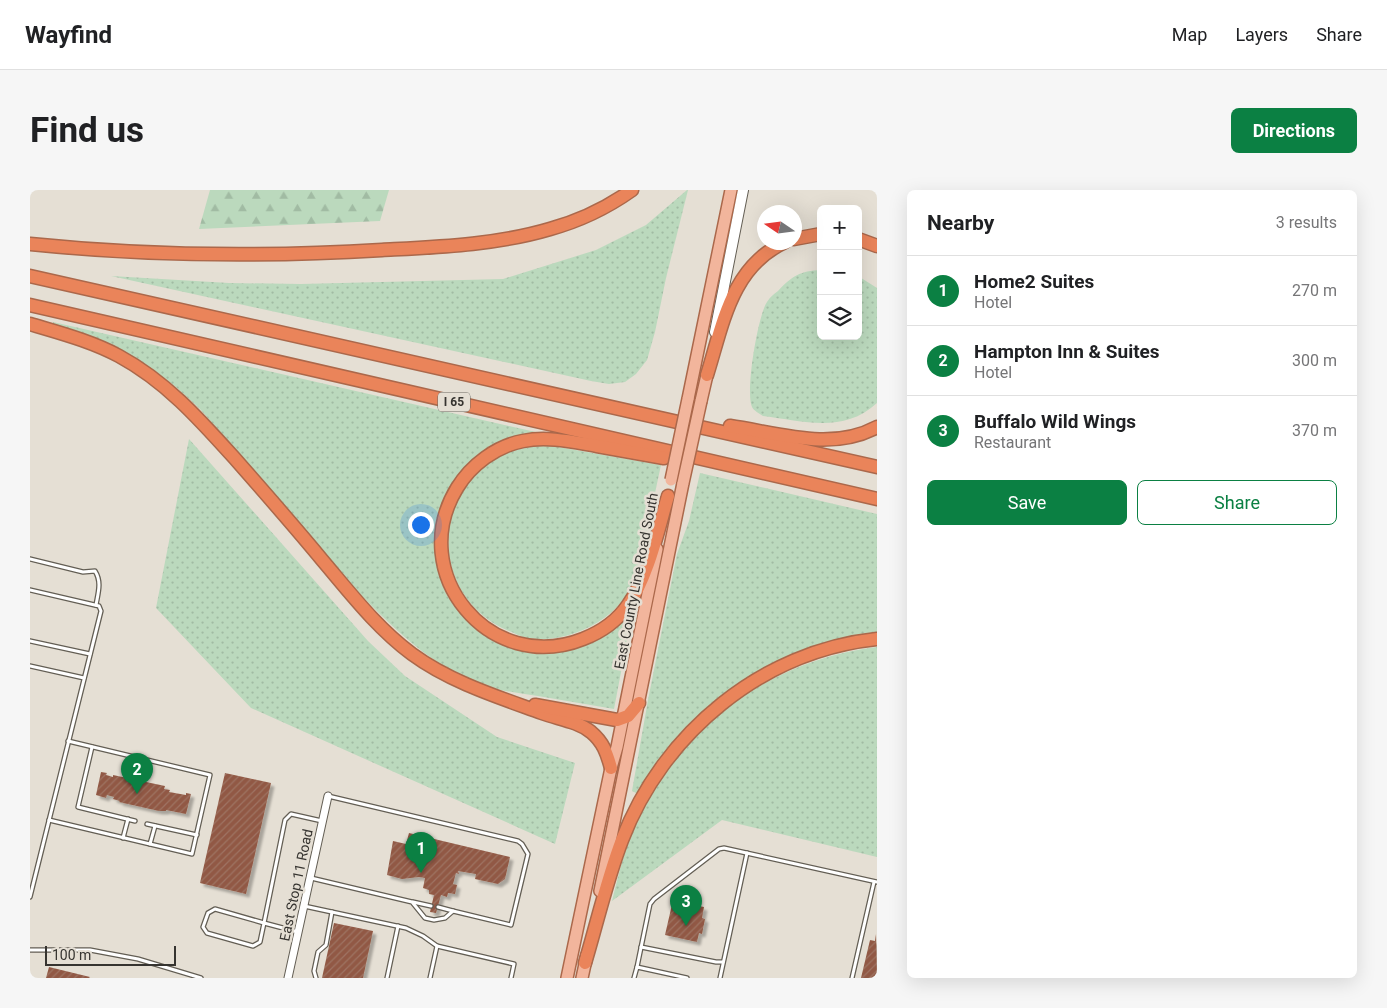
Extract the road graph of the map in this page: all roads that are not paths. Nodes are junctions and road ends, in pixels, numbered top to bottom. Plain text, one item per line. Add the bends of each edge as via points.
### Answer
1 (632, 190) edge
2 (731, 190) edge
3 (743, 190) edge
4 (817, 235) edge
5 (802, 238) edge
6 (862, 240) edge
7 (30, 244) edge
8 (877, 246) edge
9 (773, 250) edge
10 (30, 276) edge
11 (30, 305) edge
12 (30, 324) edge
13 (706, 375) junction
14 (634, 411) junction
15 (877, 427) edge
16 (877, 467) edge
17 (807, 482) junction
18 (668, 496) junction
19 (877, 499) edge
20 (30, 559) edge
21 (30, 590) edge
22 (96, 605) junction
23 (877, 639) edge
24 (30, 640) edge
25 (90, 654) junction
26 (30, 666) edge
27 (84, 678) junction
28 (508, 701) junction
29 (639, 703) junction
30 (623, 719) junction
31 (68, 741) junction
32 (92, 747) junction
33 (611, 768) junction
34 (328, 796) joint
35 (128, 819) junction
36 (49, 820) junction
37 (135, 821) dead end
38 (322, 821) junction
39 (147, 824) dead end
40 (155, 826) junction
41 (197, 835) junction
42 (123, 838) junction
43 (150, 844) junction
44 (747, 853) junction
45 (310, 878) junction
46 (875, 882) edge
47 (30, 897) edge
48 (412, 902) junction
49 (304, 906) junction
50 (432, 906) dead end
51 (438, 907) dead end
52 (453, 911) junction
53 (332, 912) junction
54 (264, 923) junction
55 (398, 926) junction
56 (298, 932) junction
57 (437, 946) junction
58 (640, 946) junction
59 (30, 950) edge
60 (723, 962) junction
61 (585, 963) junction
62 (637, 967) junction
63 (201, 978) edge
64 (288, 978) edge
65 (316, 978) edge
66 (387, 978) edge
67 (430, 978) edge
68 (511, 978) edge
69 (567, 978) edge
70 (582, 978) edge
71 (634, 978) edge
72 (687, 978) edge
73 (720, 978) edge
74 (852, 978) edge

1 - 7 highway via 595,211 550,229 454,245 251,254 104,250
2 - 18 main road, East County Line Road South, bridge
3 - 13 main road, East County Line Road South
4 - 5 highway
6 - 8 highway
9 - 13 highway via 753,265 739,283
10 - 14 highway, I 65
11 - 17 highway, I 65
12 - 28 highway via 104,349 164,386 202,422 368,614 392,637 441,672
13 - 29 main road, East County Line Road South, bridge
14 - 15 highway via 826,440 849,438
14 - 16 highway, I 65
17 - 18 highway via 570,442 522,441 478,463 454,492 442,532 446,575 462,607 498,635 516,643 535,646 558,646 580,640 611,623 633,596 644,574
17 - 19 highway, I 65
18 - 30 main road, East County Line Road South
20 - 22 lane via 82,572 95,571 99,589
21 - 22 lane
22 - 25 lane via 101,611
23 - 61 highway via 832,648 775,670 718,706 688,734 652,780 625,832
24 - 25 lane
25 - 27 lane
26 - 27 lane
27 - 31 lane
28 - 30 highway
28 - 33 highway via 589,731 604,746
29 - 30 highway
29 - 61 main road, East County Line Road South
30 - 33 main road, East County Line Road South
31 - 32 lane
31 - 36 lane
32 - 35 lane via 78,807
32 - 41 lane via 210,775
33 - 69 main road, East County Line Road South
34 - 38 street, East Stop 11 Road
34 - 52 lane via 522,844 528,854 511,925
35 - 37 lane
35 - 42 lane
36 - 42 lane
36 - 47 lane
38 - 45 street, East Stop 11 Road
38 - 54 lane via 291,814 285,820
39 - 40 lane
40 - 41 lane
40 - 43 lane
41 - 43 lane via 192,854
42 - 43 lane
44 - 46 lane
44 - 58 lane via 719,849 654,899
44 - 60 lane
45 - 48 lane
45 - 49 street, East Stop 11 Road
46 - 74 lane
48 - 50 lane
48 - 52 lane via 425,918 434,920 445,918
49 - 53 lane
49 - 56 street, East Stop 11 Road
51 - 52 lane
53 - 55 lane
53 - 65 lane via 326,945 318,952 314,971
54 - 54 lane via 215,909 208,913 204,927 207,933 254,946 260,942
54 - 56 lane
55 - 57 lane via 424,936
55 - 66 lane
56 - 64 street, East Stop 11 Road
57 - 67 lane
57 - 68 lane via 514,964
58 - 60 lane
58 - 62 lane
59 - 63 lane via 90,950 138,959
60 - 73 lane
61 - 70 main road, East County Line Road South
62 - 71 lane
62 - 72 lane

